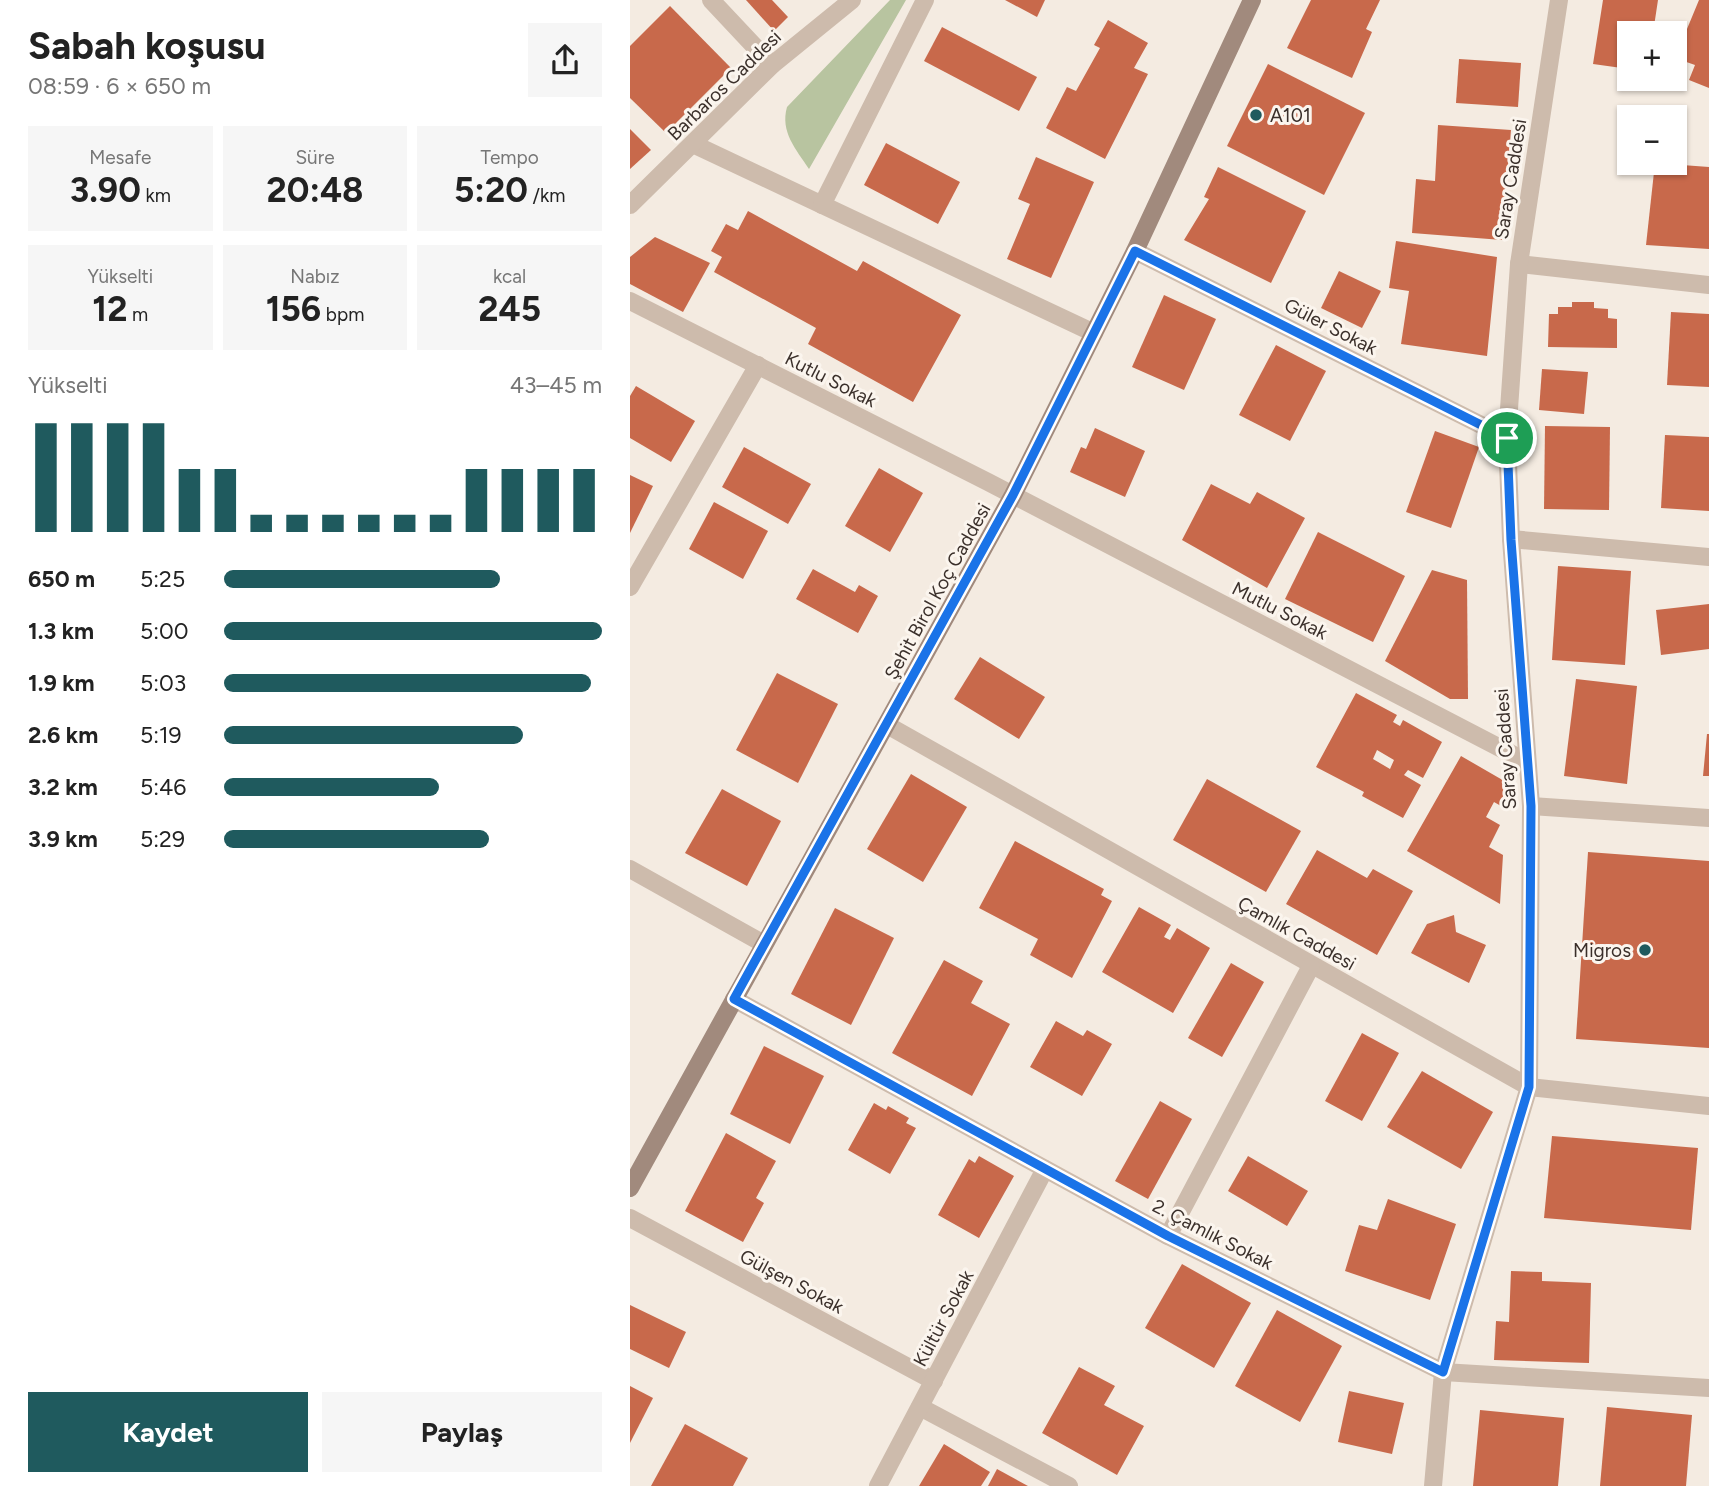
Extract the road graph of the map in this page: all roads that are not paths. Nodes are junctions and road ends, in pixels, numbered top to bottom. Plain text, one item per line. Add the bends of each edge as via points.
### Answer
1 (711, 0) edge
2 (852, 0) edge
3 (925, 0) edge
4 (1252, 0) edge
5 (1559, 0) edge
6 (772, 65) junction
7 (693, 144) junction
8 (630, 205) edge
9 (822, 205) junction
10 (1135, 251) junction
11 (1519, 264) junction
12 (1709, 285) edge
13 (630, 301) edge
14 (1094, 333) junction
15 (758, 365) junction
16 (1507, 438) junction
17 (1013, 495) junction
18 (1511, 540) junction
19 (1709, 557) edge
20 (630, 587) edge
21 (887, 725) junction
22 (1527, 762) junction
23 (1531, 806) junction
24 (1709, 818) edge
25 (630, 869) edge
26 (764, 944) junction
27 (1311, 966) junction
28 (734, 999) junction
29 (1529, 1087) junction
30 (1709, 1106) edge
31 (1045, 1169) junction
32 (630, 1188) edge
33 (630, 1218) edge
34 (1168, 1236) junction
35 (1443, 1372) junction
36 (934, 1381) junction
37 (1709, 1388) edge
38 (920, 1407) junction
39 (878, 1486) edge
40 (1069, 1486) edge
41 (1433, 1486) edge

1 - 6 street
2 - 6 street, Barbaros Caddesi
3 - 9 street
4 - 10 main road, Şehit Birol Koç Caddesi
5 - 11 street, Saray Caddesi
6 - 7 street, Barbaros Caddesi
7 - 8 street, Barbaros Caddesi
7 - 9 street
9 - 14 street
10 - 14 main road, Şehit Birol Koç Caddesi
10 - 16 street, Güler Sokak
11 - 12 street
11 - 16 street, Saray Caddesi
13 - 15 street, Kutlu Sokak
14 - 17 main road, Şehit Birol Koç Caddesi
15 - 17 street, Kutlu Sokak
15 - 20 street
16 - 18 street, Saray Caddesi
17 - 21 main road, Şehit Birol Koç Caddesi
17 - 22 street, Mutlu Sokak
18 - 19 street
18 - 22 street, Saray Caddesi
21 - 26 main road, Şehit Birol Koç Caddesi
21 - 27 street, Çamlık Caddesi
22 - 23 street, Saray Caddesi
23 - 24 street
23 - 29 street, Saray Caddesi
25 - 26 street
26 - 28 main road, Şehit Birol Koç Caddesi
27 - 29 street, Çamlık Caddesi
27 - 34 street
28 - 31 street, 2. Çamlık Sokak
28 - 32 main road, Şehit Birol Koç Caddesi
29 - 30 street, Çamlık Caddesi
29 - 35 street, Saray Caddesi
31 - 34 street, 2. Çamlık Sokak
31 - 36 street, Kültür Sokak
33 - 36 street, Gülşen Sokak
34 - 35 street, 2. Çamlık Sokak
35 - 37 street, 2. Çamlık Sokak
35 - 41 street, Saray Caddesi
36 - 38 street, Kültür Sokak
38 - 39 street, Kültür Sokak
38 - 40 street

